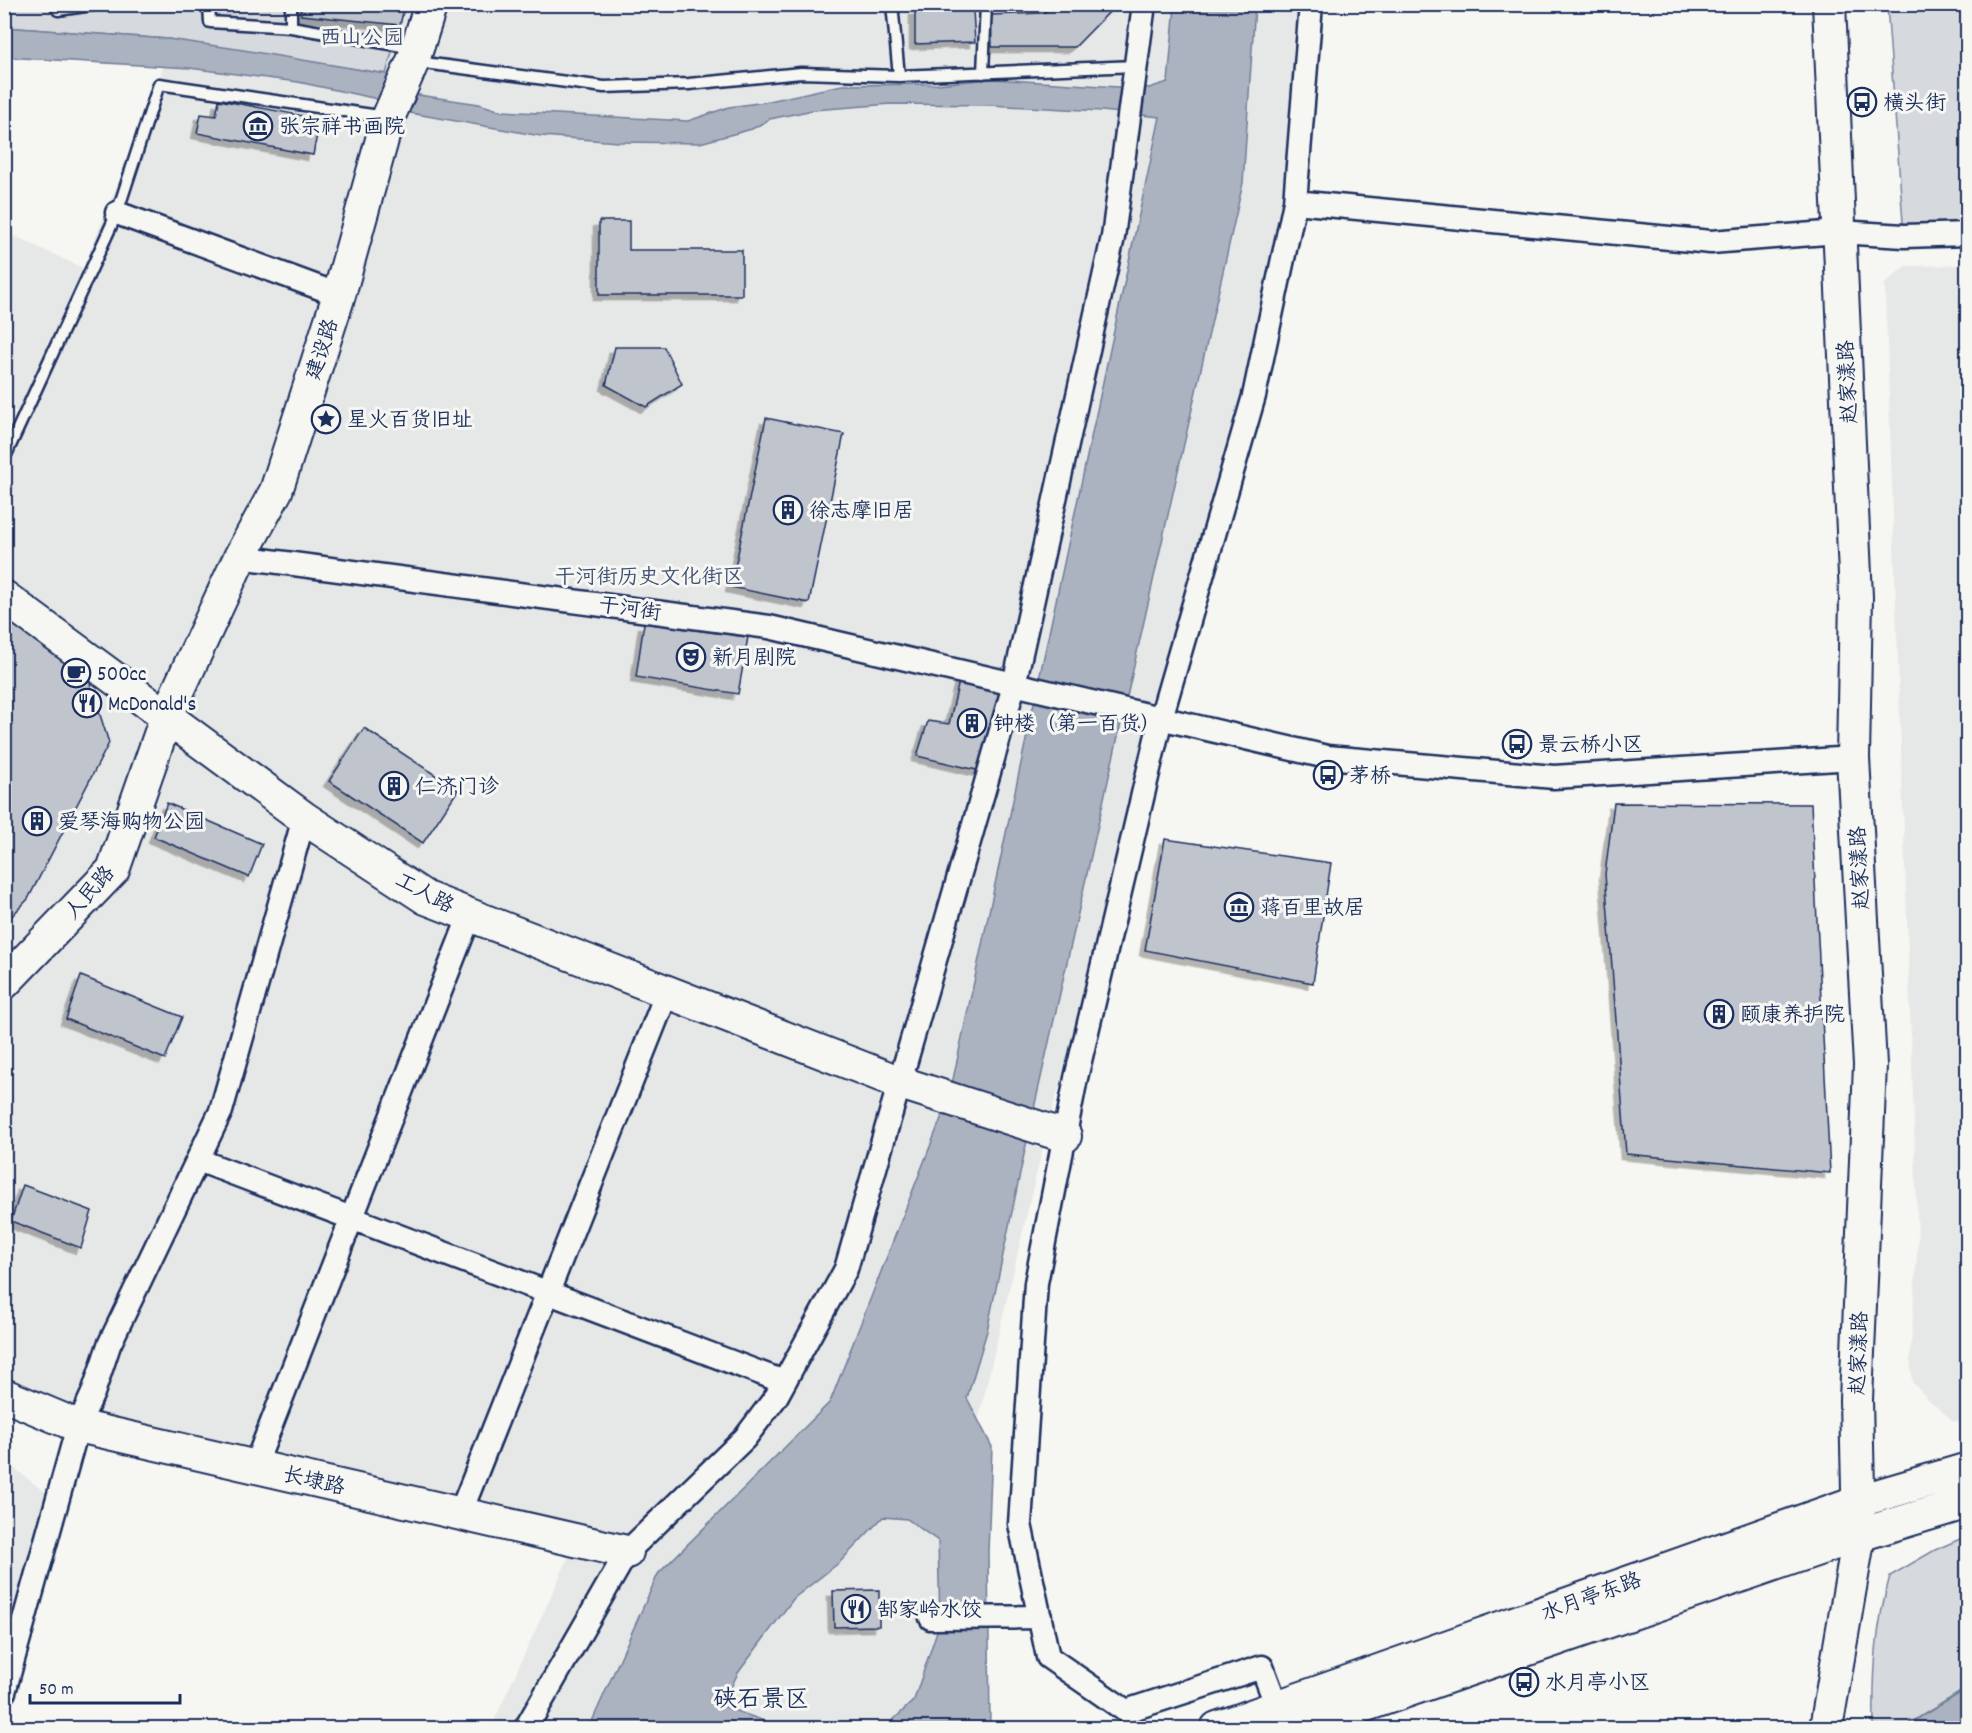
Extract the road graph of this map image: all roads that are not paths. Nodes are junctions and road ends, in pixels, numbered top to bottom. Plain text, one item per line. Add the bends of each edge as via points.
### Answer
1 (57, 4) edge
2 (99, 4) edge
3 (209, 4) edge
4 (291, 4) edge
5 (431, 4) edge
6 (892, 4) edge
7 (986, 4) edge
8 (1144, 4) edge
9 (1311, 4) edge
10 (1829, 4) edge
11 (291, 27) junction
12 (415, 55) junction
13 (1137, 66) junction
14 (983, 73) junction
15 (899, 76) junction
16 (388, 118) junction
17 (1294, 202) junction
18 (117, 213) junction
19 (1839, 232) junction
20 (1968, 234) edge
21 (339, 295) junction
22 (4, 459) edge
23 (240, 557) junction
24 (4, 597) edge
25 (1015, 684) junction
26 (167, 715) junction
27 (1155, 717) junction
28 (1853, 758) junction
29 (304, 818) junction
30 (470, 915) junction
31 (4, 983) edge
32 (667, 992) junction
33 (908, 1085) junction
34 (1056, 1132) junction
35 (198, 1160) junction
36 (351, 1218) junction
37 (548, 1293) junction
38 (784, 1382) junction
39 (4, 1395) edge
40 (78, 1426) junction
41 (255, 1466) junction
42 (1968, 1469) edge
43 (1858, 1501) junction
44 (1968, 1502) edge
45 (460, 1514) junction
46 (1859, 1535) junction
47 (627, 1552) junction
48 (1040, 1617) junction
49 (931, 1618) dead end
50 (4, 1692) edge
51 (1287, 1721) edge
52 (1230, 1724) edge
53 (526, 1728) edge
54 (1826, 1728) edge

1 - 2 lane via 58,10
3 - 11 lane via 210,22
4 - 11 lane
5 - 12 main road, 建设路
6 - 15 lane
7 - 14 lane
8 - 13 street
9 - 17 street
10 - 19 main road, 赵家漾路
11 - 12 lane
12 - 15 lane via 604,87 689,84 801,73
12 - 16 main road, 建设路
13 - 14 lane
13 - 25 street via 1113,237
14 - 15 lane
16 - 18 lane via 159,84
16 - 21 main road, 建设路
17 - 19 street via 1711,242
17 - 27 street via 1254,396
18 - 21 street
18 - 22 lane
19 - 20 street
19 - 28 main road, 赵家漾路 via 1856,597
21 - 23 main road, 建设路 via 276,491
23 - 25 street, 干河街 via 769,627
23 - 26 main road, 建设路
24 - 26 main road, 工人路
25 - 27 street, 干河街
25 - 33 street
26 - 29 main road, 工人路
26 - 31 main road, 人民路 via 113,870
27 - 28 street, 干河街 via 1327,757 1554,777
27 - 34 street
28 - 43 main road, 赵家漾路 via 1870,1065 1856,1400
29 - 30 main road, 工人路 via 426,898
29 - 35 street via 221,1111
30 - 32 main road, 工人路
30 - 36 street
32 - 33 main road, 工人路
32 - 37 street
33 - 34 main road, 工人路
33 - 38 street via 846,1269
34 - 48 street via 1036,1283 1020,1524
35 - 36 street
35 - 40 street via 109,1346
36 - 37 street
36 - 41 street
37 - 38 street
37 - 45 street
38 - 47 street via 745,1438
39 - 40 main road, 长埭路
40 - 41 main road, 长埭路
40 - 50 street
41 - 45 main road, 长埭路
42 - 43 main road, 水月亭东路
43 - 46 main road, 赵家漾路
43 - 51 main road, 水月亭东路
44 - 46 main road, 水月亭东路
45 - 47 main road, 长埭路
46 - 51 main road, 水月亭东路
46 - 54 main road, 赵家漾路
47 - 53 street
48 - 49 street
48 - 51 street via 1048,1657 1126,1712 1262,1667
51 - 52 main road, 水月亭东路

